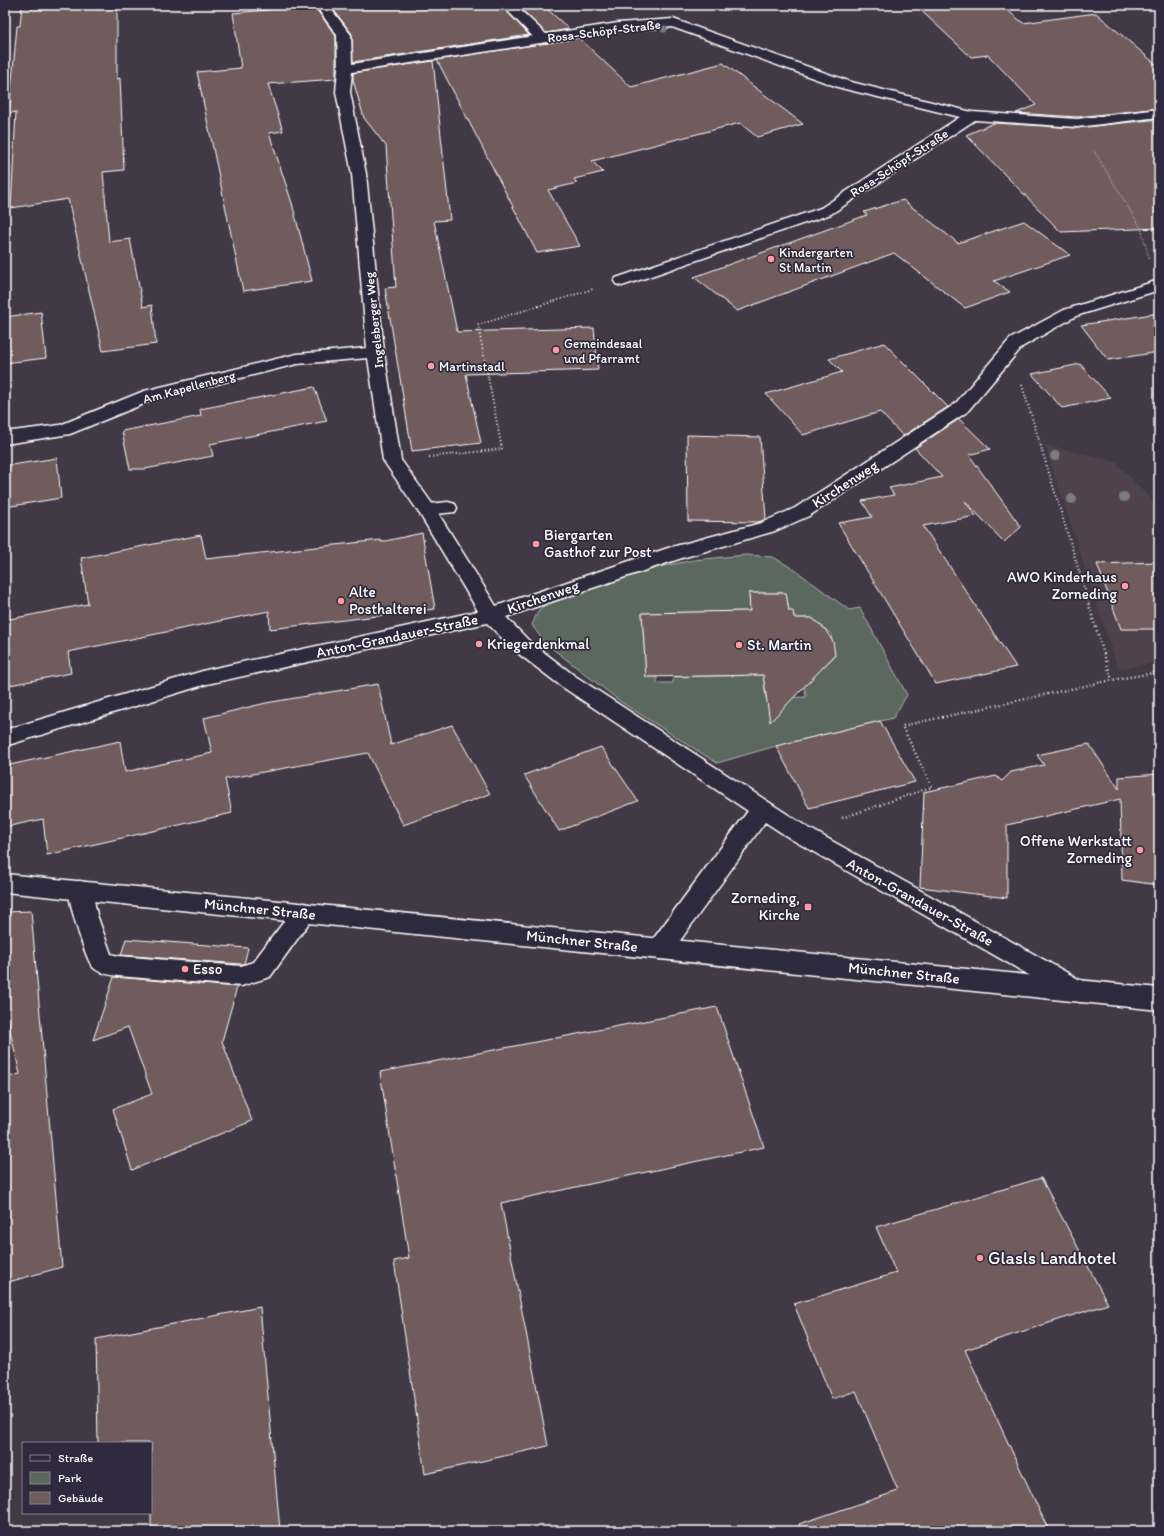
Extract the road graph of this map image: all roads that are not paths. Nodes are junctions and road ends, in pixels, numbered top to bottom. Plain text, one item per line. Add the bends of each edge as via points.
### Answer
1 (321, 5) edge
2 (508, 5) edge
3 (543, 39) junction
4 (345, 69) junction
5 (1159, 113) edge
6 (972, 116) junction
7 (622, 280) road end
8 (1158, 285) edge
9 (376, 352) junction
10 (5, 438) edge
11 (448, 508) dead end
12 (426, 509) junction
13 (491, 615) junction
14 (5, 738) edge
15 (762, 809) junction
16 (5, 883) edge
17 (80, 890) junction
18 (304, 913) junction
19 (660, 949) junction
20 (1080, 992) junction
21 (1159, 999) edge

1 - 4 street, Ingelsberger Weg via 344,35
2 - 3 street
3 - 4 street, Rosa-Schöpf-Straße
3 - 6 street, Rosa-Schöpf-Straße via 618,27 673,23 846,85
4 - 9 street, Ingelsberger Weg via 343,92 359,174
5 - 6 street, Rosa-Schöpf-Straße via 1077,123
6 - 7 street, Rosa-Schöpf-Straße via 826,211
8 - 13 street, Kirchenweg via 1070,313 1016,343 961,408 802,512 768,527 675,553
9 - 10 street, Am Kapellenberg via 297,359 150,395 64,430
9 - 12 street, Ingelsberger Weg via 392,460
11 - 12 street
12 - 13 street, Ingelsberger Weg
13 - 14 street, Anton-Grandauer-Straße via 206,677
13 - 15 street, Anton-Grandauer-Straße via 522,646 568,681
15 - 19 street
15 - 20 street, Anton-Grandauer-Straße via 806,837
16 - 17 street, Münchner Straße
17 - 18 street, Münchner Straße
17 - 18 street via 85,915 101,960 118,966 241,976 261,970
18 - 19 street, Münchner Straße
19 - 20 street, Münchner Straße
20 - 21 street, Münchner Straße

